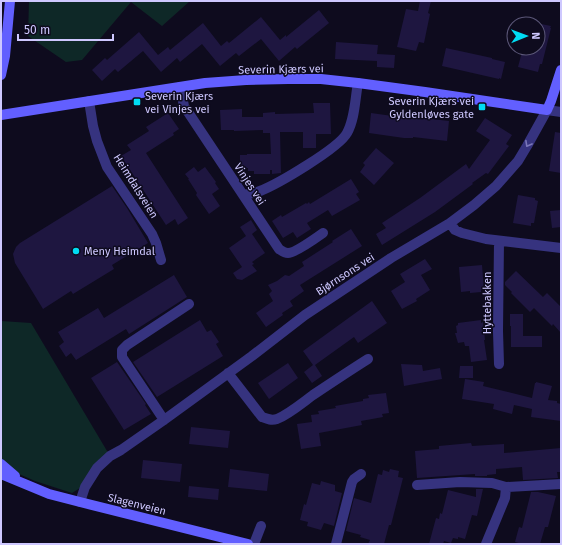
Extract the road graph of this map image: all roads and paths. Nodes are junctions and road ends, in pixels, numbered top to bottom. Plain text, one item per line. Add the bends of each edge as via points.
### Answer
1 (10, 1) edge
2 (561, 70) edge
3 (1, 75) edge
4 (358, 82) junction
5 (180, 87) junction
6 (89, 101) junction
7 (547, 110) junction
8 (561, 112) edge
9 (1, 115) edge
10 (243, 195) junction
11 (450, 223) junction
12 (323, 233) dead end
13 (499, 241) junction
14 (561, 248) edge
15 (161, 260) dead end
16 (189, 304) dead end
17 (368, 360) dead end
18 (499, 364) dead end
19 (228, 373) junction
20 (164, 420) junction
21 (1, 464) edge
22 (1, 474) edge
23 (361, 474) dead end
24 (23, 483) junction
25 (561, 484) edge
26 (417, 485) dead end
27 (506, 488) junction
28 (80, 502) junction
29 (261, 526) dead end
30 (248, 544) edge
31 (254, 544) edge
32 (336, 544) edge
33 (486, 544) edge

1 - 3 main road
2 - 7 main road
4 - 5 main road, Severin Kjærs vei via 321,79 246,80
4 - 7 main road, Severin Kjærs vei
4 - 10 street via 353,113 343,139 274,184
5 - 6 main road, Severin Kjærs vei
5 - 10 street, Vinjes vei via 184,106
6 - 9 main road, Severin Kjærs vei
6 - 15 street, Heimdalsveien via 97,142 107,167 152,234
7 - 8 street, Severin Kjærs vei
7 -> 11 street, Bjørnsons vei via 518,161 496,186
10 - 12 street, Vinjes vei via 279,249 284,252 294,251
11 - 13 street via 455,230 462,233
11 - 19 street, Bjørnsons vei via 391,258 305,315
13 - 14 street
13 - 18 street, Hyttebakken
16 - 20 street via 122,350 122,356
17 - 19 street via 276,419 262,417
19 - 20 street, Bjørnsons vei
20 - 28 street, Bjørnsons vei via 110,456 97,468 85,487
21 - 24 main road, Slagenveien
22 - 24 main road, Slagenveien
23 - 32 street via 352,482
24 - 28 main road, Slagenveien via 49,494
25 - 27 street
26 - 27 street via 492,483
27 - 33 street via 505,498
28 - 30 main road, Slagenveien
29 - 31 street

